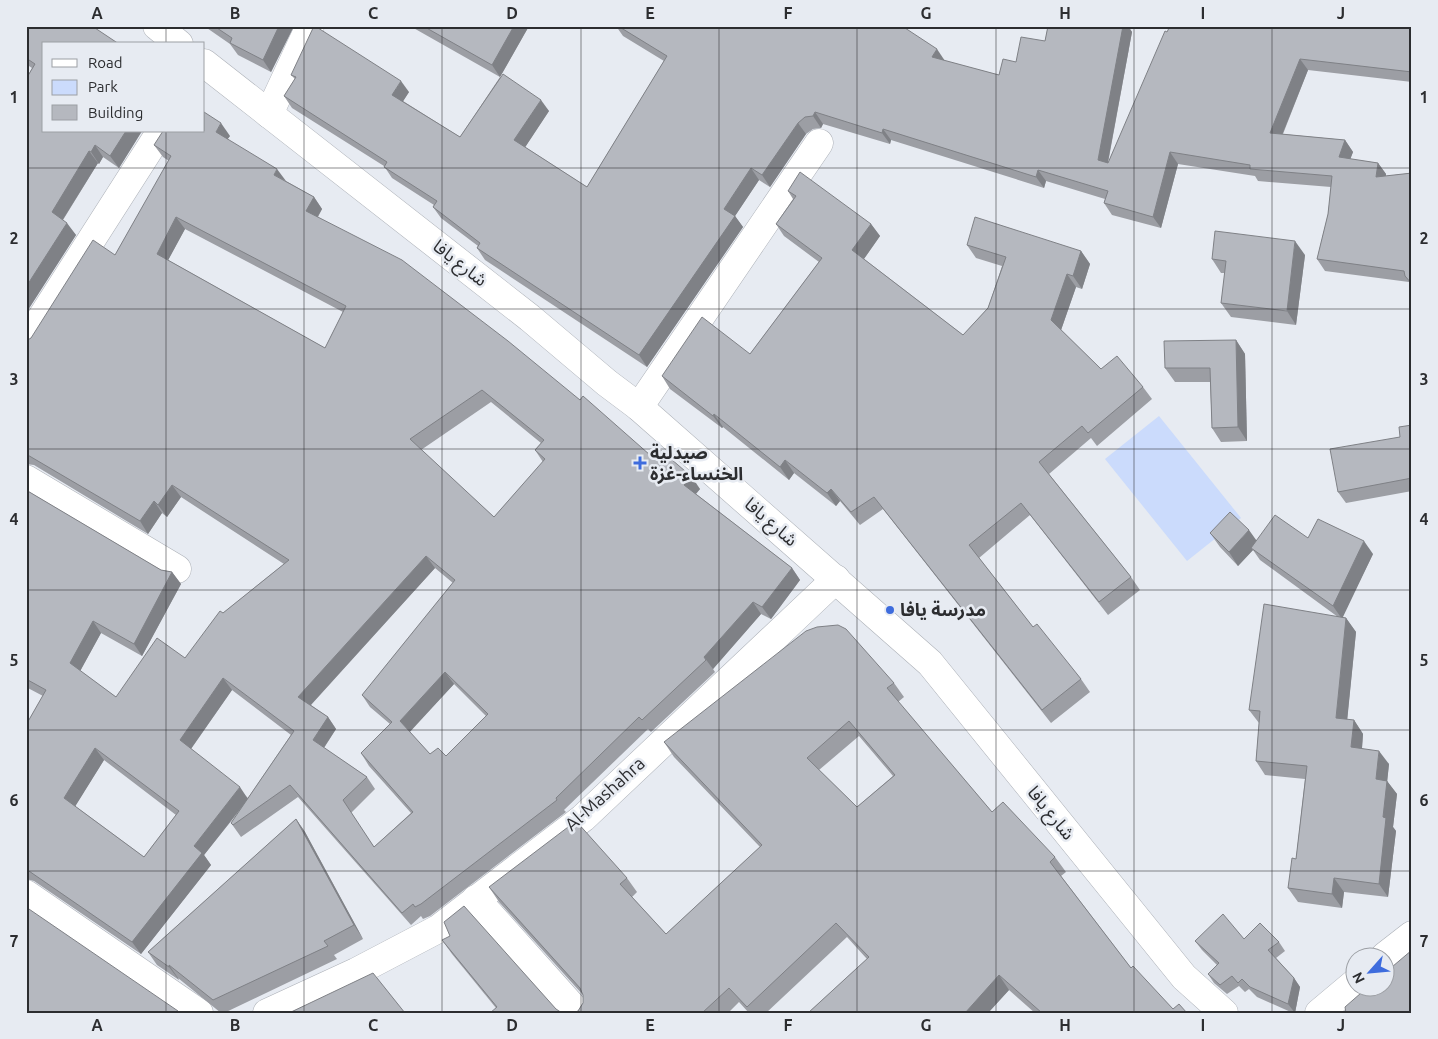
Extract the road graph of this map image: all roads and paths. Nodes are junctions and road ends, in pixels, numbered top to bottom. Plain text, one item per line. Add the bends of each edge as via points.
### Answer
1 (157, 26) edge
2 (310, 26) edge
3 (177, 42) edge
4 (205, 64) edge
5 (269, 114) junction
6 (160, 132) edge
7 (819, 143) dead end
8 (26, 342) edge
9 (640, 407) junction
10 (26, 479) edge
11 (177, 568) dead end
12 (836, 579) junction
13 (26, 894) edge
14 (476, 899) junction
15 (1412, 935) edge
16 (1396, 947) edge
17 (1346, 990) edge
18 (199, 1013) edge
19 (267, 1013) edge
20 (578, 1013) edge
21 (1224, 1013) edge
22 (1319, 1013) edge

1 - 3 street
2 - 5 street
4 - 5 street, شارع يافا
5 - 9 street, شارع يافا
6 - 8 street
7 - 9 street
9 - 12 street, شارع يافا
10 - 11 street
12 - 14 street, Al-Mashahra via 583,818
12 - 21 street, شارع يافا via 930,663 1184,977
13 - 18 street
14 - 19 street, Al-Mashahra via 438,929
14 - 20 street
15 - 16 street
17 - 22 street

